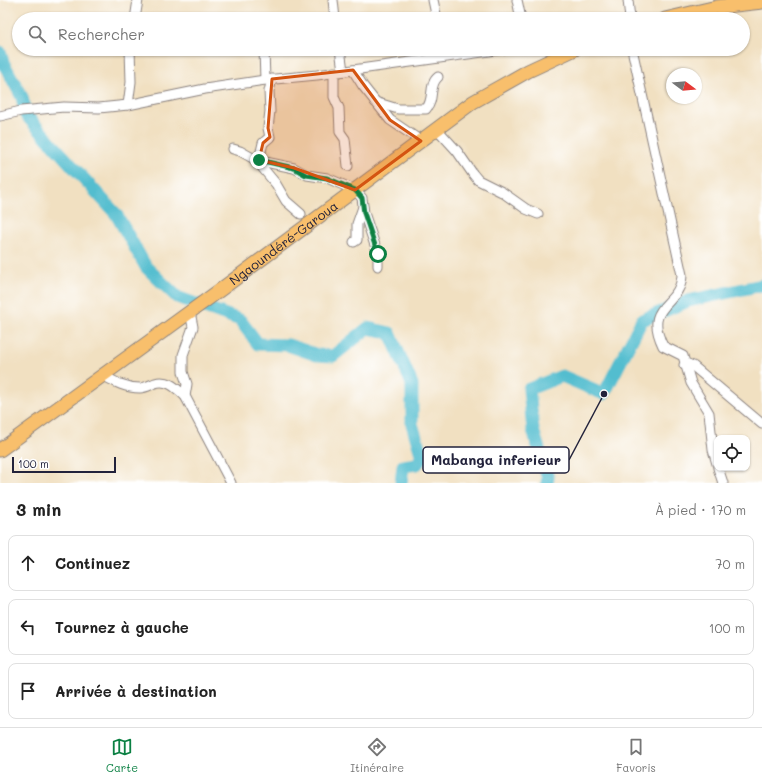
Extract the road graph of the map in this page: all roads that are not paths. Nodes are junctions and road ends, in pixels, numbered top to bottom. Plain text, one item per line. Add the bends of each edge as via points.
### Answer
1 (138, 0) edge
2 (333, 0) edge
3 (433, 0) edge
4 (517, 0) edge
5 (628, 0) edge
6 (762, 2) edge
7 (717, 4) edge
8 (136, 12) edge
9 (334, 12) edge
10 (436, 12) edge
11 (520, 12) edge
12 (629, 12) edge
13 (689, 12) edge
14 (130, 56) edge
15 (265, 56) edge
16 (339, 56) edge
17 (436, 56) edge
18 (560, 56) edge
19 (634, 56) edge
20 (353, 70) junction
21 (338, 72) junction
22 (438, 77) dead end
23 (268, 80) junction
24 (375, 102) junction
25 (128, 105) junction
26 (0, 116) edge
27 (437, 129) junction
28 (420, 141) junction
29 (233, 149) dead end
30 (258, 160) junction
31 (348, 166) dead end
32 (355, 190) junction
33 (363, 207) junction
34 (301, 214) dead end
35 (538, 214) dead end
36 (354, 242) dead end
37 (378, 266) dead end
38 (193, 310) junction
39 (684, 365) junction
40 (104, 376) junction
41 (185, 396) junction
42 (762, 424) edge
43 (0, 450) edge
44 (714, 453) edge
45 (719, 471) edge
46 (231, 483) edge
47 (723, 483) edge

1 - 8 street
2 - 9 street
3 - 10 street
4 - 11 street
5 - 12 street
6 - 7 highway
7 - 13 highway
14 - 25 street
15 - 23 street
16 - 21 street
17 - 20 street
18 - 27 highway, Ngaoundéré-Garoua via 488,93
19 - 39 street via 682,275 678,290 658,314 663,346 680,354
20 - 21 street
20 - 24 street
21 - 23 street
21 - 31 street via 334,97 339,108 340,132 345,139
22 - 24 street via 431,90 430,105 426,109 398,109
23 - 25 street via 205,89
23 - 30 street via 270,137 263,143
24 - 28 street via 390,120
25 - 26 street via 99,108 64,107
27 - 28 highway, Ngaoundéré-Garoua
27 - 35 street via 458,151 478,180
28 - 32 highway, Ngaoundéré-Garoua
29 - 30 street
30 - 32 street via 294,168 306,175 327,178
30 - 34 street via 286,201
32 - 33 street via 362,198
32 - 38 highway, Ngaoundéré-Garoua
33 - 36 street via 357,224 357,240
33 - 37 street via 378,254
38 - 40 highway, Ngaoundéré-Garoua
38 - 41 street via 193,327 183,355 183,372 187,384
39 - 42 street via 693,366
39 - 44 street via 696,393 709,413
40 - 41 street via 117,384 130,387 141,388 166,382
40 - 43 highway, Ngaoundéré-Garoua
41 - 46 street
45 - 47 street

